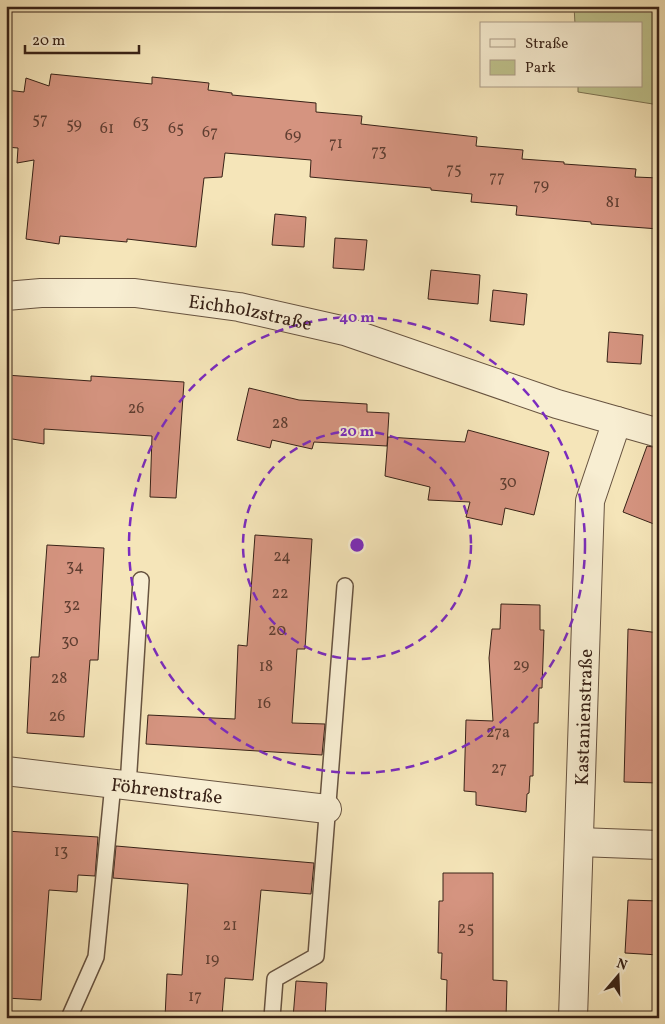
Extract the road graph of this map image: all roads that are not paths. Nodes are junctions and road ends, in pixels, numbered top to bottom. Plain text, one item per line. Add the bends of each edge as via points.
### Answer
1 (6, 296) edge
2 (616, 421) junction
3 (659, 433) edge
4 (141, 580) dead end
5 (345, 586) dead end
6 (6, 771) edge
7 (121, 785) junction
8 (327, 809) junction
9 (579, 842) junction
10 (659, 846) edge
11 (69, 1018) edge
12 (272, 1018) edge
13 (573, 1018) edge

1 - 2 street, Eichholzstraße via 135,293 239,307 345,331
2 - 3 street, Eichholzstraße
2 - 9 street, Kastanienstraße via 590,501
4 - 7 lane
5 - 8 lane
6 - 7 street, Föhrenstraße
7 - 8 street, Föhrenstraße
7 - 11 lane via 96,957
8 - 12 lane via 316,956 274,979
9 - 10 street
9 - 13 street, Kastanienstraße

